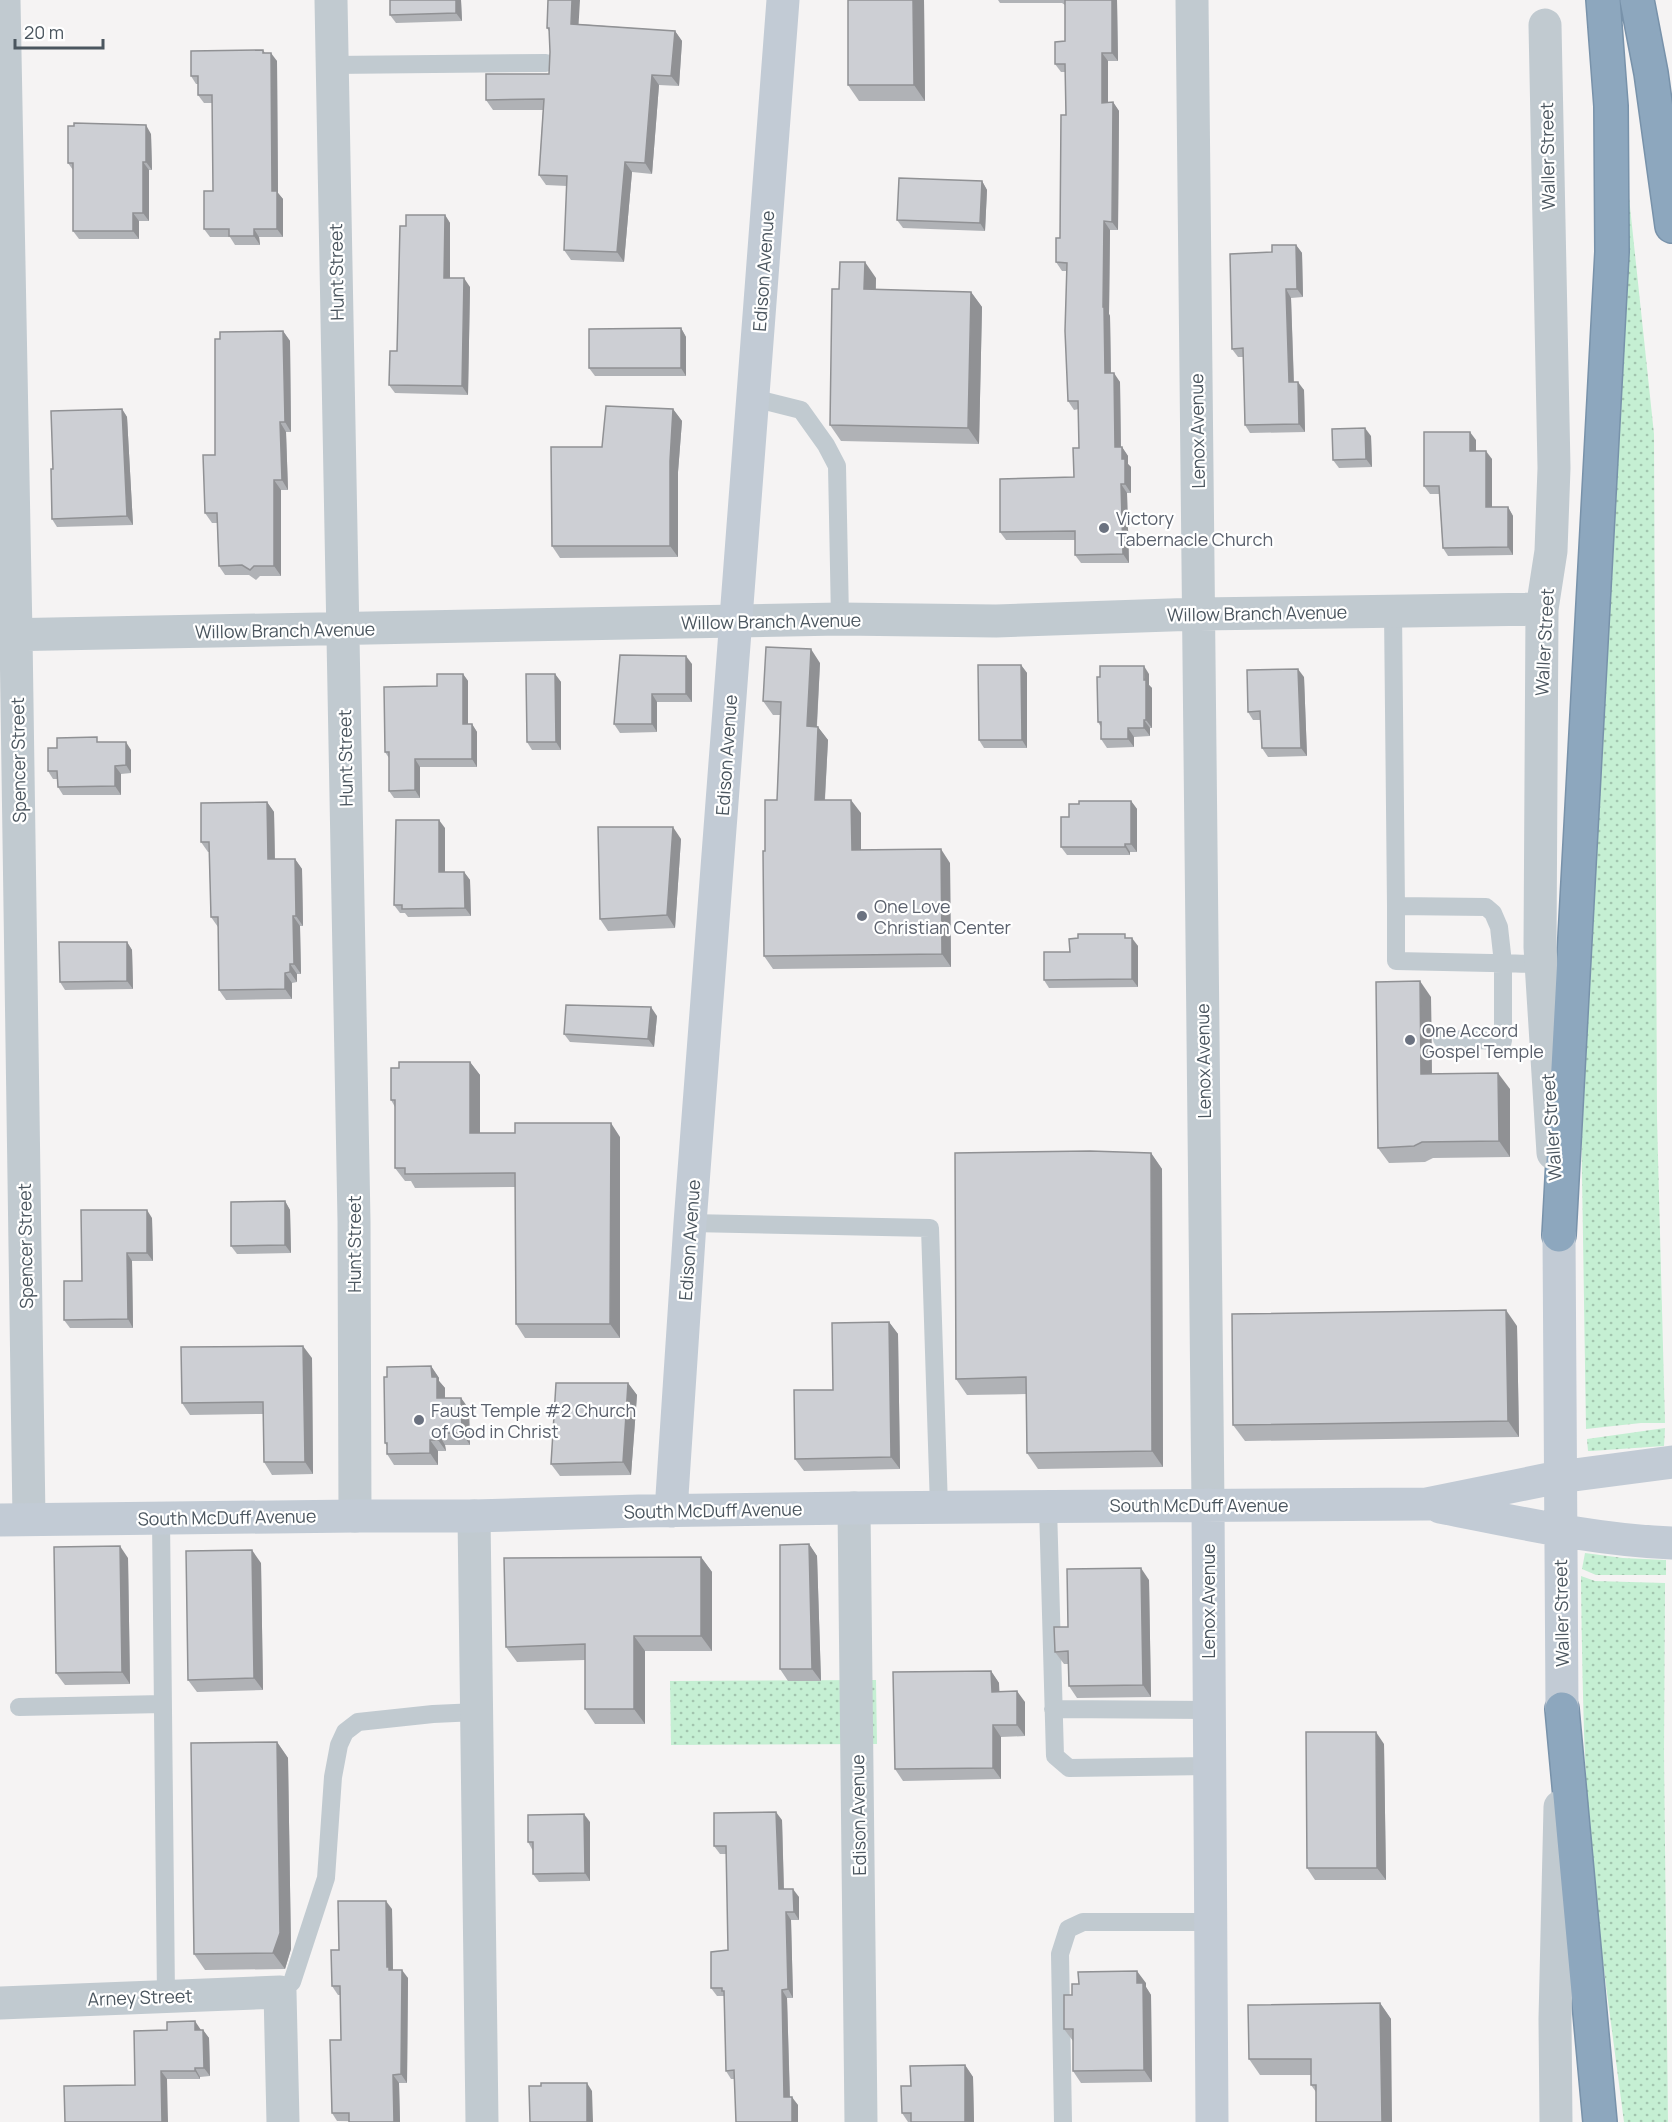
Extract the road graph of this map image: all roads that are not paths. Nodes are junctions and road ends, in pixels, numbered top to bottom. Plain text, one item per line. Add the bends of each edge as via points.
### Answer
1 (4, 0) edge
2 (331, 0) edge
3 (783, 0) edge
4 (1192, 0) edge
5 (1603, 0) edge
6 (1636, 0) edge
7 (1545, 25) dead end
8 (546, 63) dead end
9 (332, 65) junction
10 (1672, 225) edge
11 (753, 398) junction
12 (1542, 609) junction
13 (1393, 611) junction
14 (1199, 614) junction
15 (840, 619) junction
16 (736, 622) junction
17 (342, 629) junction
18 (8, 635) edge
19 (1396, 906) junction
20 (1503, 963) junction
21 (1540, 964) junction
22 (1442, 1040) dead end
23 (690, 1223) junction
24 (1559, 1235) junction
25 (1672, 1462) edge
26 (1559, 1477) junction
27 (1427, 1504) junction
28 (1208, 1505) junction
29 (939, 1507) junction
30 (1048, 1507) junction
31 (854, 1508) junction
32 (671, 1511) junction
33 (355, 1516) junction
34 (474, 1516) junction
35 (161, 1518) junction
36 (15, 1520) edge
37 (1560, 1530) junction
38 (1672, 1543) edge
39 (163, 1704) junction
40 (19, 1707) dead end
41 (1053, 1709) junction
42 (1562, 1709) junction
43 (1209, 1710) junction
44 (477, 1712) junction
45 (1209, 1766) junction
46 (1210, 1922) junction
47 (280, 1992) junction
48 (166, 1996) junction
49 (0, 2003) edge
50 (283, 2122) edge
51 (482, 2122) edge
52 (861, 2122) edge
53 (1063, 2122) edge
54 (1212, 2122) edge
55 (1556, 2122) edge
56 (1600, 2122) edge

1 - 18 street, Spencer Street
2 - 9 street, Hunt Street
3 - 11 main road, Edison Avenue
4 - 14 street, Lenox Avenue
5 - 24 highway via 1611,106 1612,252
6 - 10 highway via 1653,84
7 - 12 street, Waller Street via 1554,468 1551,551
8 - 9 lane
9 - 17 street, Hunt Street
11 - 15 lane via 801,410 837,466
11 - 16 main road, Edison Avenue
12 - 13 street, Willow Branch Avenue
12 - 21 street, Waller Street
13 - 14 street, Willow Branch Avenue
13 - 19 lane
14 - 15 street, Willow Branch Avenue via 996,621
14 - 28 street, Lenox Avenue
15 - 16 street, Willow Branch Avenue
16 - 17 street, Willow Branch Avenue
16 - 23 main road, Edison Avenue
17 - 18 street, Willow Branch Avenue
17 - 33 street, Hunt Street via 354,1221
18 - 36 street, Spencer Street
19 - 20 lane via 1486,908 1499,927
19 - 20 lane via 1396,961
20 - 21 lane
20 - 22 lane via 1503,1041
21 - 24 street, Waller Street
23 - 29 lane via 930,1227
23 - 32 main road, Edison Avenue
24 - 26 main road, Waller Street
25 - 26 main road, South McDuff Avenue
26 - 27 main road, South McDuff Avenue
26 - 37 main road, Waller Street
27 - 28 main road, South McDuff Avenue
27 - 37 main road, South McDuff Avenue
28 - 30 main road, South McDuff Avenue
28 - 43 main road, Lenox Avenue
29 - 30 main road, South McDuff Avenue
29 - 31 main road, South McDuff Avenue
30 - 41 lane
31 - 32 main road, South McDuff Avenue
31 - 52 street, Edison Avenue via 865,1589 867,1832
32 - 34 main road, South McDuff Avenue
33 - 34 main road, South McDuff Avenue
33 - 35 main road, South McDuff Avenue
34 - 44 street
35 - 36 main road, South McDuff Avenue
35 - 39 lane
37 - 38 main road, South McDuff Avenue
37 - 42 main road, Waller Street
39 - 40 lane
39 - 48 lane
41 - 43 lane
41 - 45 lane via 1055,1756 1069,1768
42 - 55 street, Waller Street
42 - 56 highway
43 - 45 main road, Lenox Avenue
44 - 47 lane via 358,1722 345,1732 333,1777 326,1878 292,1982
44 - 51 street
45 - 46 main road, Lenox Avenue
46 - 53 lane via 1083,1922 1068,1929 1060,1954
46 - 54 main road, Lenox Avenue
47 - 48 street, Arney Street
47 - 50 street
48 - 49 street, Arney Street

